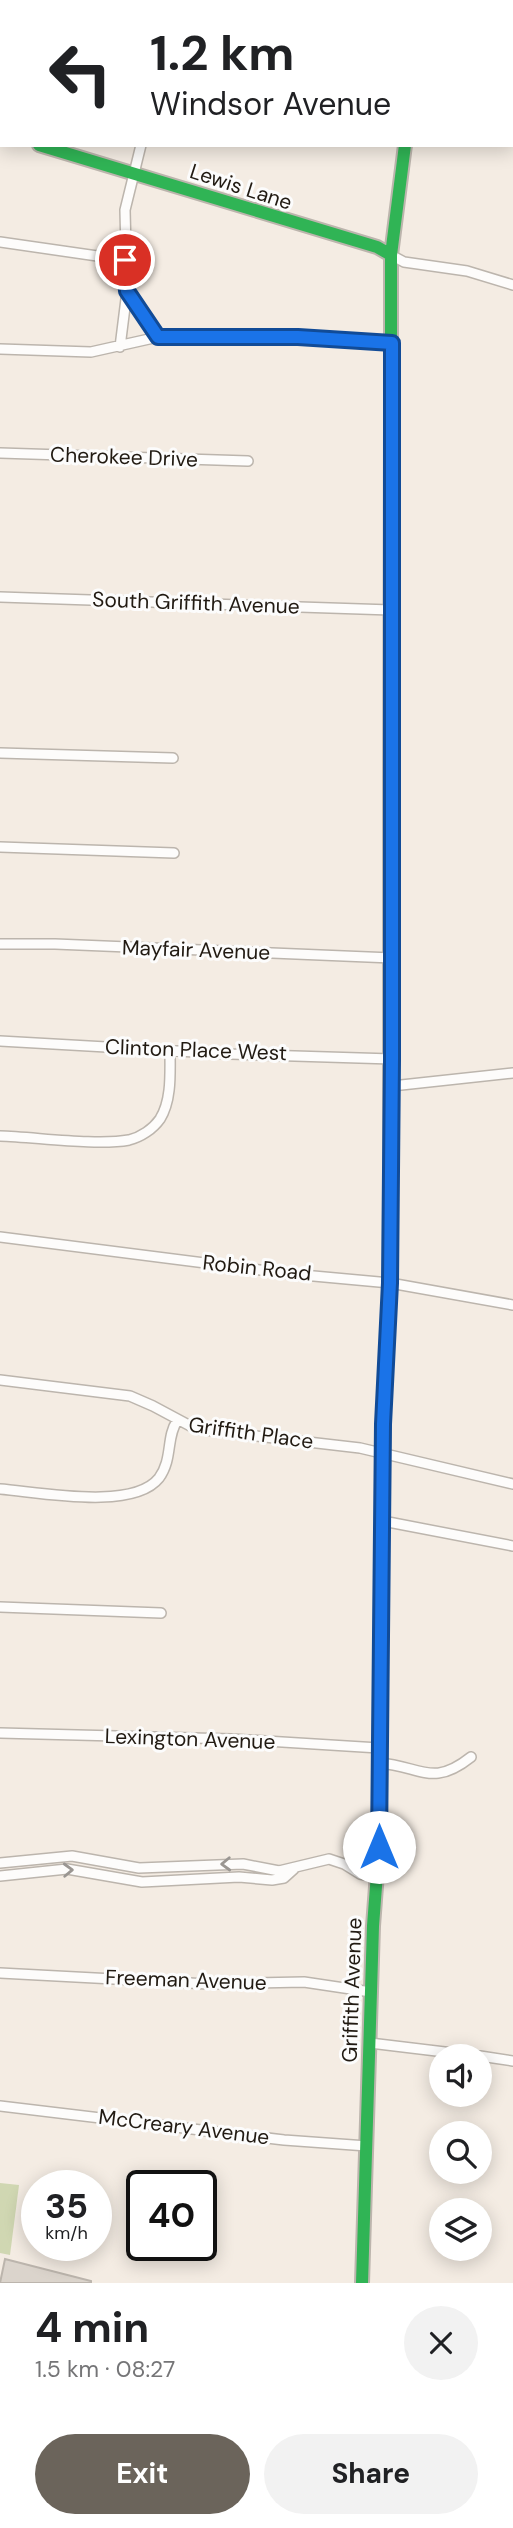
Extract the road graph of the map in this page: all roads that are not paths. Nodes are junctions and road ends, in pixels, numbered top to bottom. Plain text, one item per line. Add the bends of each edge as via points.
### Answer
1 (46, 147) edge
2 (140, 147) edge
3 (405, 147) edge
4 (134, 173) junction
5 (0, 242) edge
6 (391, 255) junction
7 (125, 260) junction
8 (513, 285) edge
9 (127, 291) junction
10 (158, 337) junction
11 (392, 343) junction
12 (120, 348) junction
13 (0, 349) edge
14 (0, 453) edge
15 (248, 461) dead end
16 (0, 597) edge
17 (391, 610) junction
18 (0, 753) edge
19 (173, 758) dead end
20 (0, 847) edge
21 (174, 853) dead end
22 (0, 944) edge
23 (392, 958) junction
24 (0, 1041) edge
25 (170, 1050) junction
26 (392, 1059) junction
27 (513, 1073) edge
28 (392, 1086) junction
29 (0, 1136) edge
30 (0, 1237) edge
31 (390, 1283) junction
32 (513, 1305) edge
33 (0, 1380) edge
34 (177, 1421) junction
35 (383, 1453) junction
36 (513, 1484) edge
37 (0, 1489) edge
38 (383, 1521) junction
39 (513, 1546) edge
40 (0, 1607) edge
41 (161, 1613) dead end
42 (0, 1733) edge
43 (379, 1748) junction
44 (471, 1757) dead end
45 (379, 1762) junction
46 (0, 1863) edge
47 (293, 1869) junction
48 (0, 1876) edge
49 (376, 1877) junction
50 (0, 1973) edge
51 (371, 1992) junction
52 (370, 2043) junction
53 (429, 2050) edge
54 (492, 2058) edge
55 (513, 2061) edge
56 (0, 2106) edge
57 (368, 2146) junction
58 (362, 2283) edge

1 - 4 street, Lewis Lane
2 - 4 street
3 - 6 street, Griffith Avenue
4 - 6 street, Lewis Lane
4 - 7 street via 125,210
5 - 7 street
6 - 8 street via 404,262 467,271
6 - 11 street, Griffith Avenue
7 - 9 street
9 - 10 street
9 - 12 street
10 - 11 street
10 - 12 street
11 - 17 street, Griffith Avenue
12 - 13 street via 73,353
14 - 15 street, Cherokee Drive
16 - 17 street, South Griffith Avenue
17 - 23 street, Griffith Avenue
18 - 19 street
20 - 21 street
22 - 23 street, Mayfair Avenue
23 - 26 street, Griffith Avenue
24 - 25 street, Clinton Place West
25 - 26 street, Clinton Place West
25 - 29 street via 164,1109 153,1127 137,1138
26 - 28 street, Griffith Avenue
27 - 28 street
28 - 31 street, Griffith Avenue
30 - 31 street, Robin Road
31 - 32 street, Robin Road
31 - 35 street, Griffith Avenue
33 - 34 street, Griffith Place via 130,1396
34 - 35 street, Griffith Place via 196,1429
34 - 37 street via 160,1476 135,1494 110,1497
35 - 36 street, Griffith Place
35 - 38 street, Griffith Avenue
38 - 39 street
38 - 43 street, Griffith Avenue
40 - 41 street
42 - 43 street, Lexington Avenue
43 - 45 street, Griffith Avenue
44 - 45 street via 455,1770 439,1774
45 - 49 street, Griffith Avenue
47 -> 46 street via 243,1864 139,1868 72,1856
48 -> 47 street via 66,1869 142,1882 239,1877 272,1880 284,1878
47 - 49 street via 329,1859
49 - 51 street, Griffith Avenue
50 - 51 street, Freeman Avenue via 208,1984 304,1982
51 - 52 street, Griffith Avenue
52 - 53 street
52 - 57 street, Griffith Avenue
54 - 55 street
56 - 57 street, McCreary Avenue
57 - 58 street, Griffith Avenue

